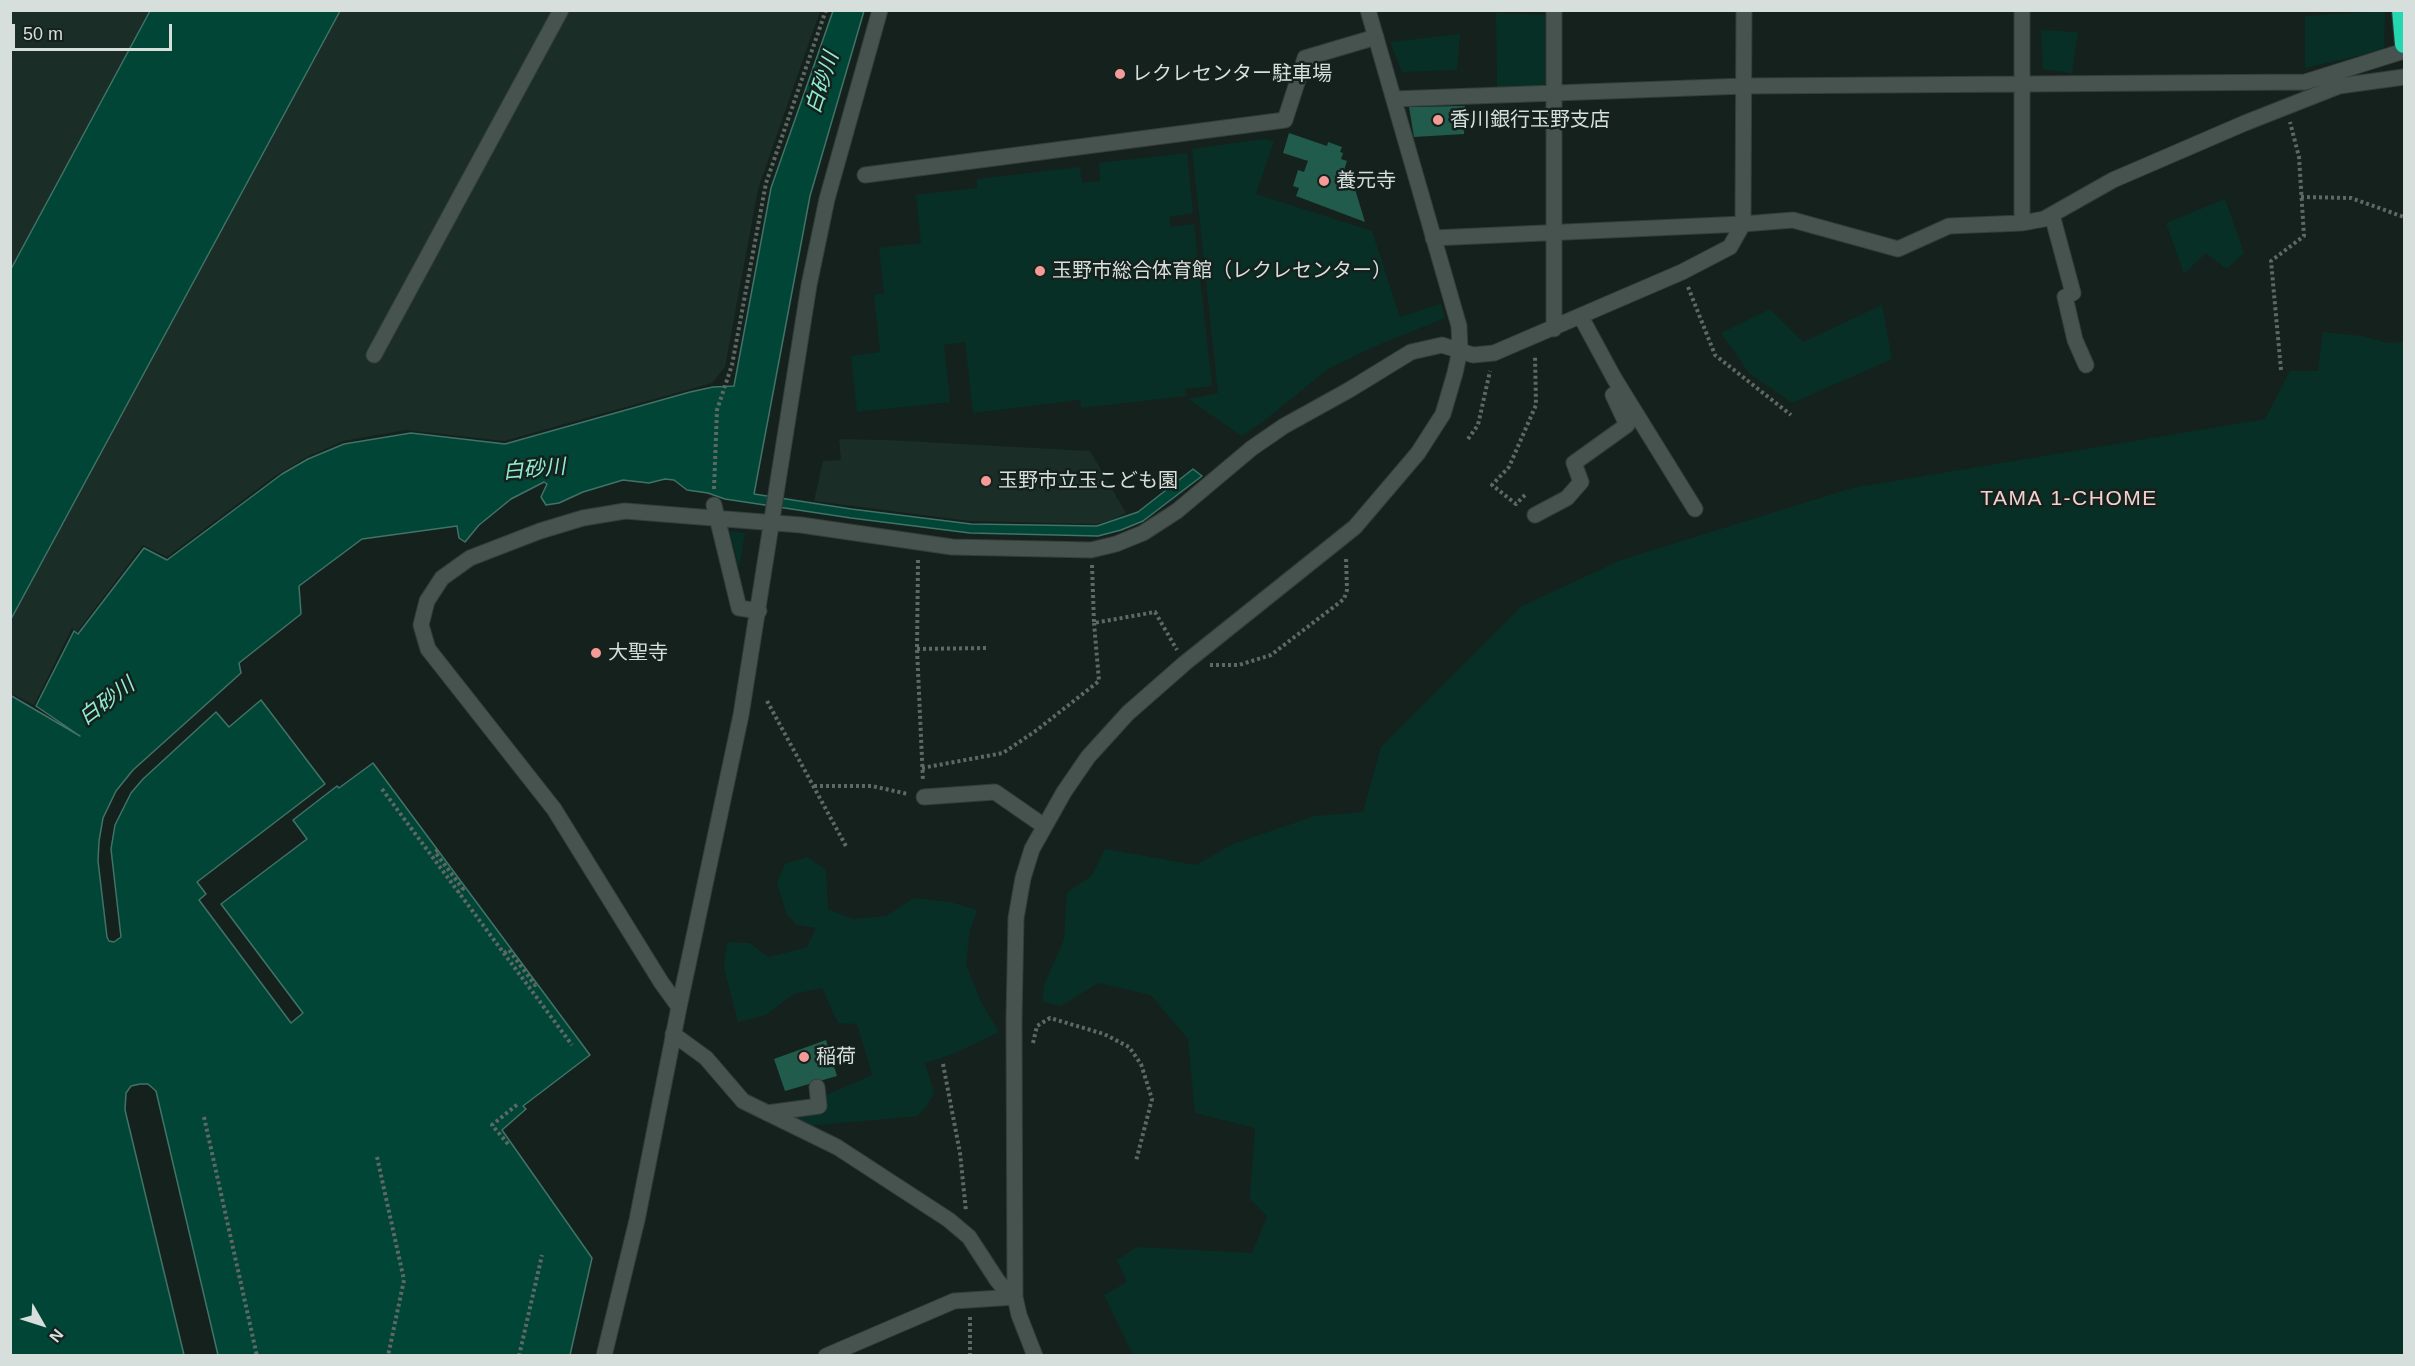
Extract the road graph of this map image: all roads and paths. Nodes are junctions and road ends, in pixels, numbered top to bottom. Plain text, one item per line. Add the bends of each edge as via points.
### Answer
1 (561, 10) edge
2 (826, 10) edge
3 (880, 10) edge
4 (1368, 10) edge
5 (1554, 10) edge
6 (1744, 10) edge
7 (2022, 10) edge
8 (2401, 10) edge
9 (1376, 37) junction
10 (2404, 44) edge
11 (2404, 51) edge
12 (2404, 77) edge
13 (2021, 84) junction
14 (1744, 86) junction
15 (1554, 94) junction
16 (1394, 99) junction
17 (2286, 107) junction
18 (865, 175) dead end
19 (2301, 196) junction
20 (2052, 215) junction
21 (2404, 217) edge
22 (2022, 223) junction
23 (1743, 224) junction
24 (1555, 234) junction
25 (1433, 238) junction
26 (1682, 272) junction
27 (1581, 317) junction
28 (1554, 328) junction
29 (1535, 336) junction
30 (1460, 350) junction
31 (1494, 353) junction
32 (374, 355) dead end
33 (2086, 365) dead end
34 (2280, 370) dead end
35 (1621, 389) junction
36 (1791, 415) dead end
37 (1468, 439) dead end
38 (1525, 495) dead end
39 (1695, 509) dead end
40 (715, 511) junction
41 (1535, 515) dead end
42 (771, 523) junction
43 (1345, 536) junction
44 (918, 542) junction
45 (1091, 550) junction
46 (759, 611) junction
47 (1094, 623) junction
48 (986, 648) dead end
49 (917, 650) junction
50 (1185, 663) junction
51 (767, 701) dead end
52 (922, 768) junction
53 (814, 786) junction
54 (381, 789) dead end
55 (924, 796) junction
56 (1044, 826) junction
57 (847, 848) dead end
58 (438, 850) dead end
59 (459, 892) junction
60 (504, 953) junction
61 (537, 983) dead end
62 (679, 1007) junction
63 (673, 1034) junction
64 (572, 1045) dead end
65 (1032, 1048) dead end
66 (817, 1087) dead end
67 (519, 1103) dead end
68 (766, 1113) junction
69 (204, 1117) dead end
70 (508, 1144) dead end
71 (377, 1157) dead end
72 (1136, 1161) dead end
73 (542, 1255) dead end
74 (1015, 1297) junction
75 (257, 1356) edge
76 (388, 1356) edge
77 (519, 1356) edge
78 (604, 1356) edge
79 (826, 1356) edge
80 (1035, 1356) edge

1 - 32 street
2 - 40 path via 766,183 732,365 717,410
3 - 42 street via 827,199 809,285
4 - 9 street
5 - 15 street
6 - 14 street
7 - 13 street
8 - 10 highway
9 - 16 street
9 - 18 street via 1305,58 1285,120
11 - 13 street via 2305,82
12 - 17 street via 2339,86
13 - 14 street
13 - 22 street
14 - 15 street
14 - 23 street
15 - 16 street
15 - 24 street
16 - 25 street
17 - 19 path via 2299,157
17 - 20 street via 2113,180
19 - 21 path via 2351,198
19 - 34 path via 2304,236 2271,261
20 - 22 street
20 - 33 street via 2073,293 2065,297 2075,340
22 - 23 street via 1949,226 1898,249 1793,220
23 - 24 street
23 - 26 street via 1730,247
24 - 25 street
24 - 28 street
25 - 30 street via 1459,326
26 - 27 street
26 - 36 path via 1715,355
27 - 28 street
27 - 35 street
28 - 29 street
29 - 31 street
29 - 38 path via 1536,405 1509,467 1492,485 1516,504
30 - 31 street via 1473,355
30 - 43 street via 1443,414 1418,453
30 - 45 street via 1442,345 1411,352 1284,426 1177,511 1143,533
31 - 37 path via 1478,425
35 - 39 street
35 - 41 street via 1613,395 1627,425 1574,462 1581,482 1567,498
40 - 42 street
40 - 46 street via 739,608
40 - 62 street via 625,512 583,518 470,558 442,578 427,601 421,625 428,649 554,809
42 - 44 street
42 - 46 street
43 - 50 street
43 - 50 path via 1344,598 1271,655 1239,665
44 - 45 street via 952,547
44 - 49 path
45 - 47 path
46 - 62 street
47 - 50 path via 1155,612
47 - 52 path via 1099,681 1003,753
48 - 49 path
49 - 52 path
50 - 56 street via 1128,713 1088,757
51 - 53 path
52 - 55 path
53 - 55 path via 872,786
53 - 57 path
54 - 59 path
55 - 56 street via 995,792
56 - 74 street via 1023,878 1016,918
58 - 59 path via 435,852 463,889
59 - 60 path
60 - 61 path via 509,950
60 - 64 path
62 - 63 street
63 - 68 street via 706,1058 742,1101
63 - 78 street via 637,1220
65 - 72 path via 1037,1026 1050,1018 1104,1034 1129,1047 1141,1064 1152,1099
66 - 68 street via 819,1106
67 - 70 path via 492,1125
68 - 74 street via 837,1147 949,1220 969,1237 997,1280
69 - 75 path
71 - 76 path via 404,1280
73 - 77 path
74 - 79 street via 954,1301
74 - 80 street

